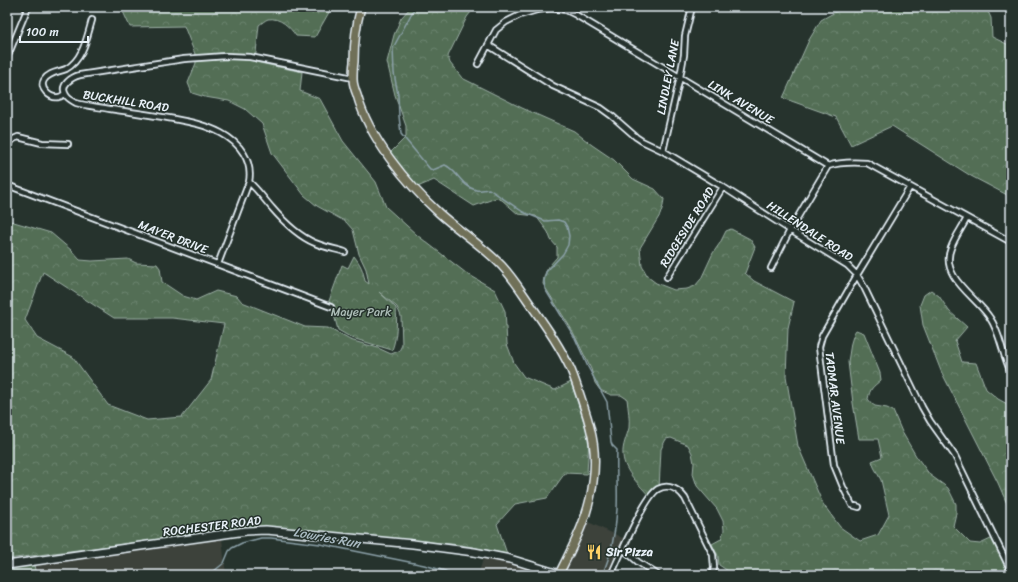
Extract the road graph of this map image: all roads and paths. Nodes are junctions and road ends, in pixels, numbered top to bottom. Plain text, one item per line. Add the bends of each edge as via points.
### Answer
1 (28, 7) edge
2 (361, 7) edge
3 (692, 7) edge
4 (92, 20) dead end
5 (488, 45) junction
6 (7, 58) edge
7 (478, 64) dead end
8 (353, 78) junction
9 (680, 78) junction
10 (65, 94) junction
11 (68, 144) dead end
12 (7, 147) edge
13 (663, 151) junction
14 (828, 166) junction
15 (249, 182) junction
16 (7, 185) edge
17 (723, 187) junction
18 (910, 187) junction
19 (967, 218) junction
20 (790, 230) junction
21 (1011, 242) edge
22 (345, 252) dead end
23 (218, 264) junction
24 (771, 268) dead end
25 (857, 275) junction
26 (668, 278) dead end
27 (331, 307) dead end
28 (1011, 372) edge
29 (859, 507) dead end
30 (623, 549) junction
31 (7, 565) edge
32 (1011, 571) edge
33 (560, 575) edge
34 (611, 575) edge
35 (658, 575) edge
36 (712, 575) edge

1 - 6 street
2 - 8 main road
3 - 9 street, LINDLEY LANE
4 - 10 street via 78,57 69,67 46,77 42,84 49,94 59,97
5 - 7 street, LINK AVENUE
5 - 9 street, LINK AVENUE via 496,30 520,15 551,8 566,10
5 - 13 street, HILLENDALE ROAD via 553,86 601,108 642,142
8 - 10 street, BUCKHILL ROAD via 250,57 218,56 76,77 66,82
8 - 33 main road via 365,118 394,163 437,211 508,272 546,326 570,369 590,427 595,462 589,505 580,532
9 - 13 street, LINDLEY LANE
9 - 14 street, LINK AVENUE
10 - 15 street, BUCKHILL ROAD via 82,104 179,120 222,133 243,152 250,168
11 - 12 street via 42,143 18,137
13 - 17 street, HILLENDALE ROAD
14 - 18 street via 867,163
14 - 20 street
15 - 22 street via 299,234 315,243
15 - 23 street, BUCKHILL ROAD
16 - 23 street, MAYER DRIVE
17 - 20 street, HILLENDALE ROAD
17 - 26 street, RIDGESIDE ROAD
18 - 19 street
18 - 25 street, TADMAR AVENUE
19 - 21 street
19 - 28 street via 951,248 949,264 955,278 991,318
20 - 24 street
20 - 25 street, HILLENDALE ROAD via 848,264
23 - 27 street, MAYER DRIVE
25 - 29 street, TADMAR AVENUE via 822,336 819,347 834,465 852,505
25 - 32 street, HILLENDALE ROAD via 922,407 954,456
30 - 34 street
30 - 35 street
30 - 36 street via 637,519 654,492 663,487 672,488 681,492 705,537 713,555
31 - 33 street, ROCHESTER ROAD via 266,530 474,552 510,559

